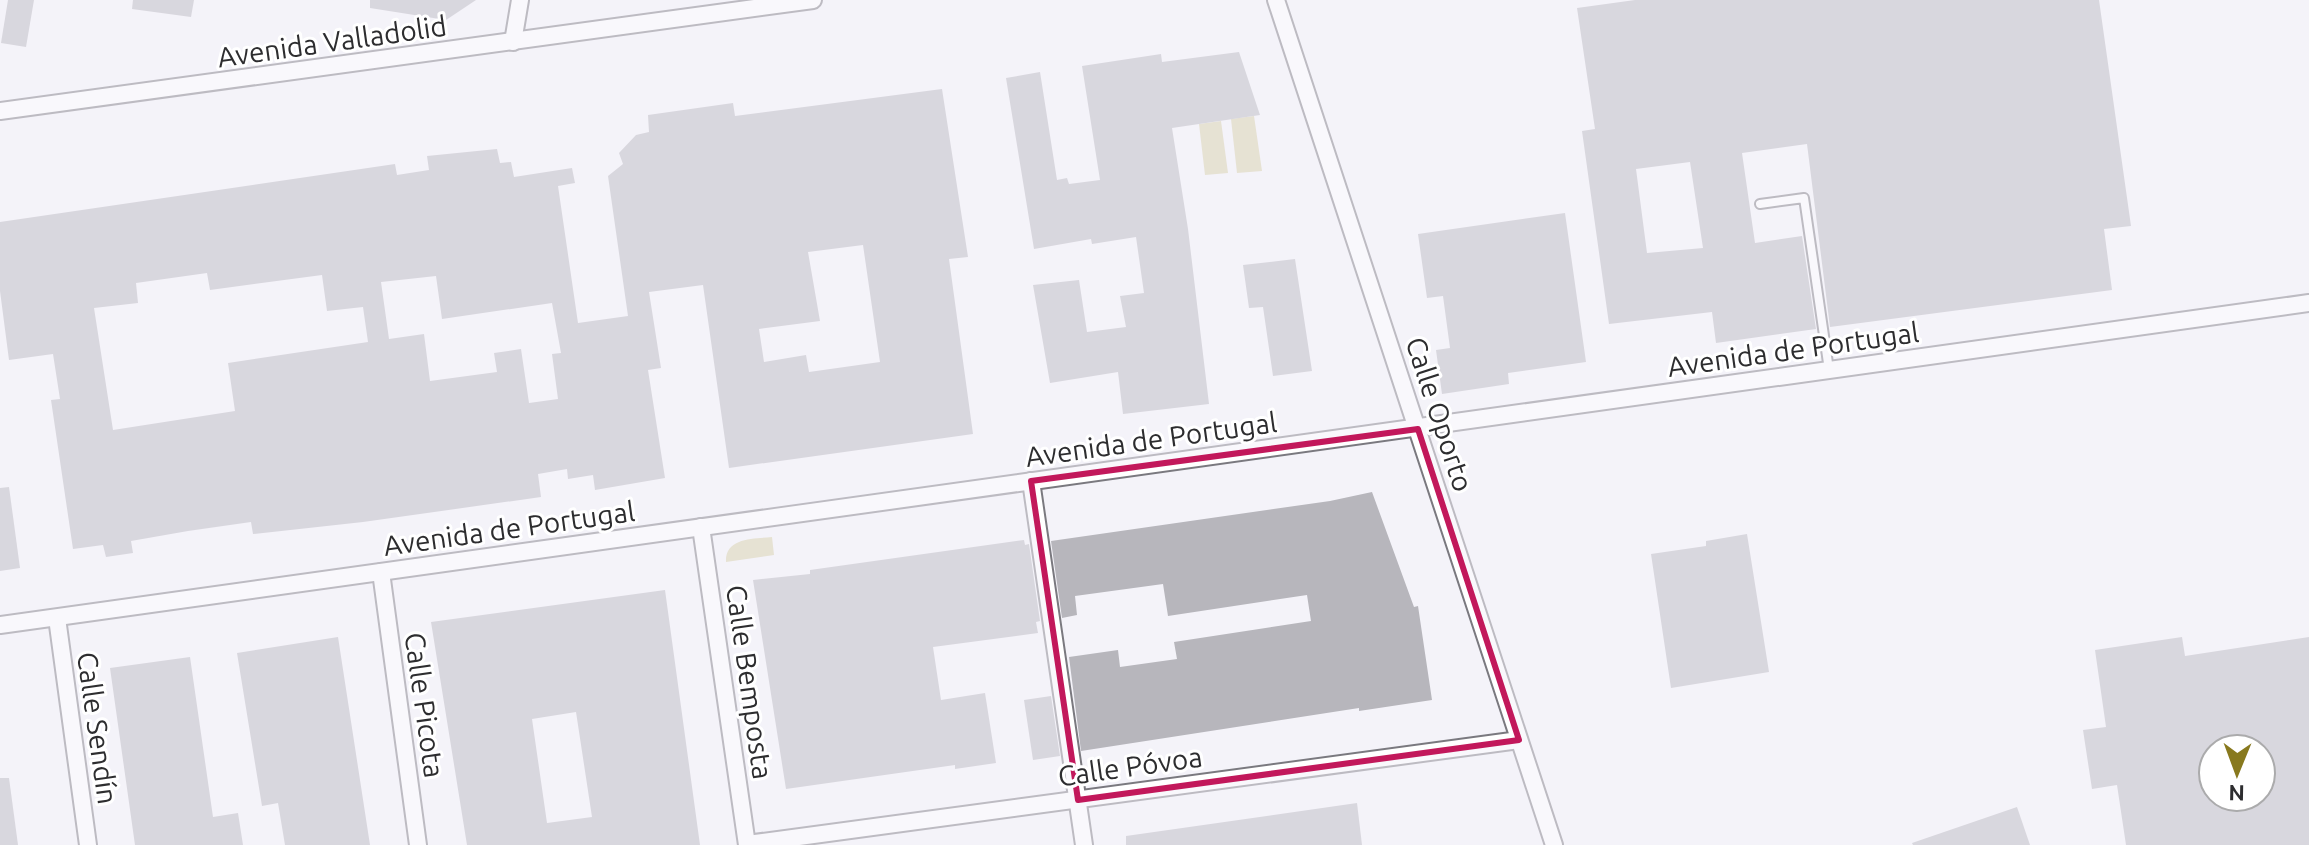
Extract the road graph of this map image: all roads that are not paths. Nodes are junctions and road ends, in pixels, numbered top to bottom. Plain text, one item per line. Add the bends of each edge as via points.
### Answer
1 (520, 0) edge
2 (813, 0) edge
3 (1276, 0) edge
4 (513, 42) junction
5 (0, 111) edge
6 (1760, 204) dead end
7 (2309, 303) edge
8 (1829, 370) junction
9 (1418, 429) junction
10 (1031, 481) junction
11 (701, 527) junction
12 (381, 572) junction
13 (57, 618) junction
14 (0, 625) edge
15 (1519, 740) junction
16 (1078, 800) junction
17 (88, 845) edge
18 (418, 845) edge
19 (747, 845) edge
20 (1084, 845) edge
21 (1554, 845) edge

1 - 4 street
2 - 4 street, Avenida Valladolid
3 - 9 street, Calle Oporto
4 - 5 street, Avenida Valladolid
6 - 8 lane via 1804,198
7 - 8 street, Avenida de Portugal
8 - 9 street, Avenida de Portugal
9 - 10 street, Avenida de Portugal
9 - 15 street, Calle Oporto
10 - 11 street, Avenida de Portugal
10 - 16 street
11 - 12 street, Avenida de Portugal
11 - 19 street, Calle Bemposta
12 - 13 street, Avenida de Portugal
12 - 18 street, Calle Picota
13 - 14 street, Avenida de Portugal
13 - 17 street, Calle Sendín
15 - 16 street, Calle Póvoa
15 - 21 street, Calle Oporto
16 - 19 street, Calle Póvoa
16 - 20 street

